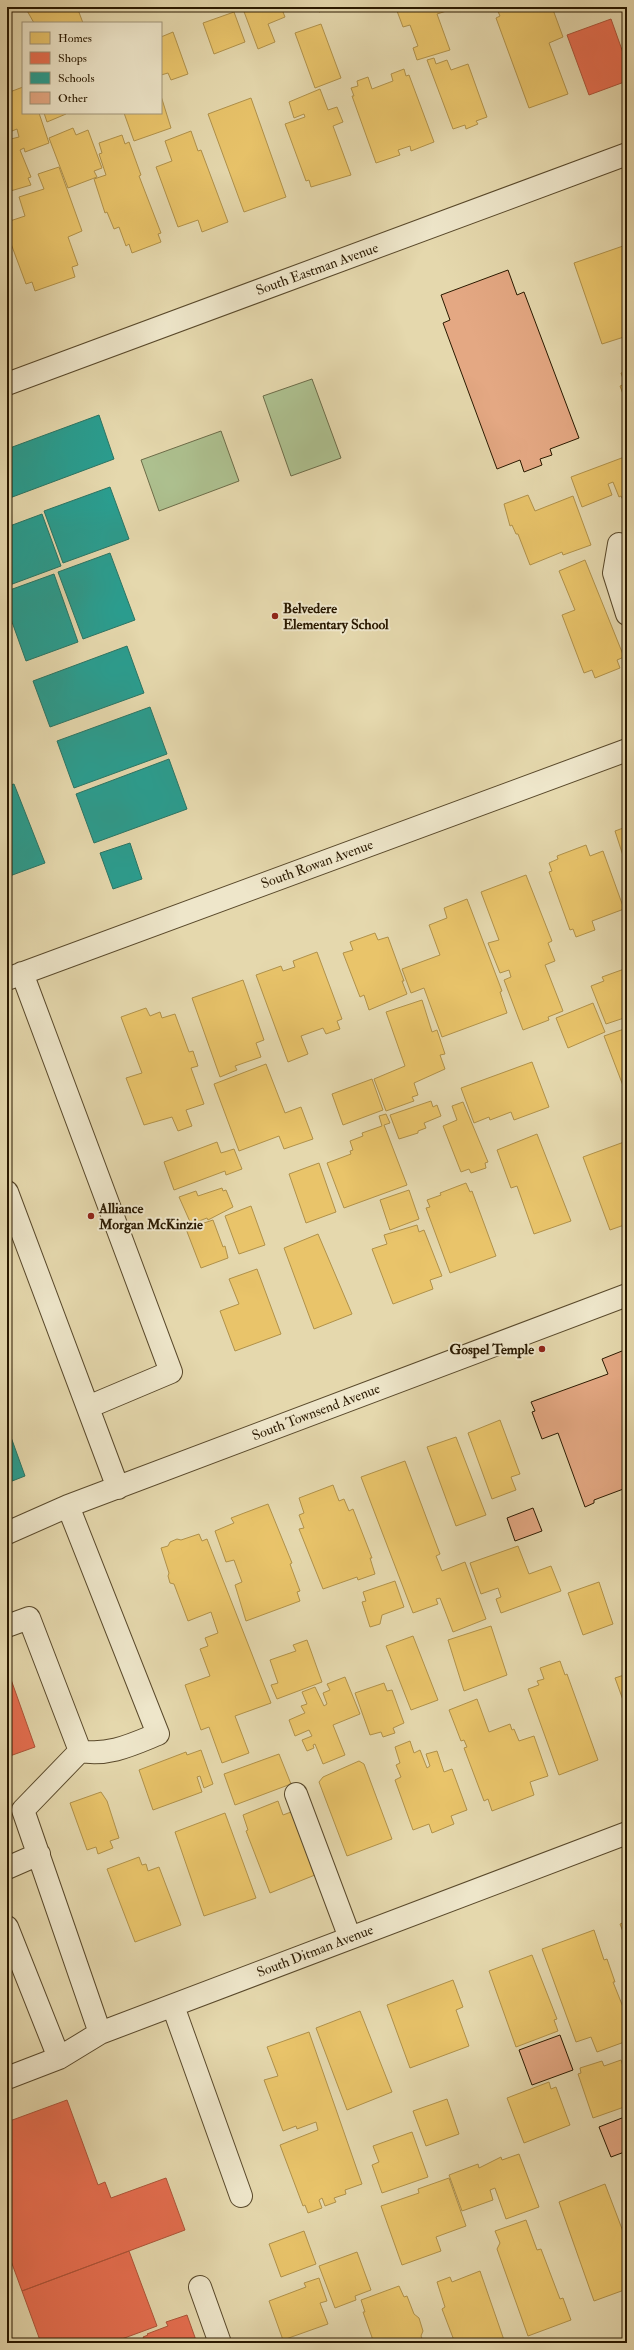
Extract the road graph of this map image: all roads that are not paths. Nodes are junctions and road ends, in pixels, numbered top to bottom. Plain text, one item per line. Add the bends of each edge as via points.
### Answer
1 (627, 154) edge
2 (7, 384) edge
3 (619, 544) dead end
4 (627, 614) edge
5 (627, 750) edge
6 (14, 976) edge
7 (7, 1192) edge
8 (627, 1295) edge
9 (88, 1407) junction
10 (118, 1488) junction
11 (68, 1506) junction
12 (7, 1533) edge
13 (7, 1626) edge
14 (80, 1751) junction
15 (296, 1794) dead end
16 (627, 1832) edge
17 (39, 1854) junction
18 (7, 1868) edge
19 (7, 1927) edge
20 (350, 1938) junction
21 (173, 2006) junction
22 (100, 2033) junction
23 (59, 2058) junction
24 (7, 2078) edge
25 (241, 2196) dead end
26 (200, 2287) dead end
27 (220, 2343) edge

1 - 2 street, South Eastman Avenue
3 - 4 street via 614,573
5 - 6 street, South Rowan Avenue
6 - 9 street via 50,1052 171,1372
7 - 9 street
8 - 10 street, South Townsend Avenue
9 - 10 street
10 - 11 street, South Townsend Avenue
11 - 12 street, South Townsend Avenue
11 - 14 street via 158,1734 125,1748 97,1754
13 - 14 street via 29,1618
14 - 17 street via 23,1810
15 - 20 street
16 - 20 street, South Ditman Avenue
17 - 18 street
17 - 22 street
19 - 23 street
20 - 21 street, South Ditman Avenue
21 - 22 street, South Ditman Avenue
21 - 25 street
22 - 23 street, South Ditman Avenue
23 - 24 street, South Ditman Avenue
26 - 27 street

